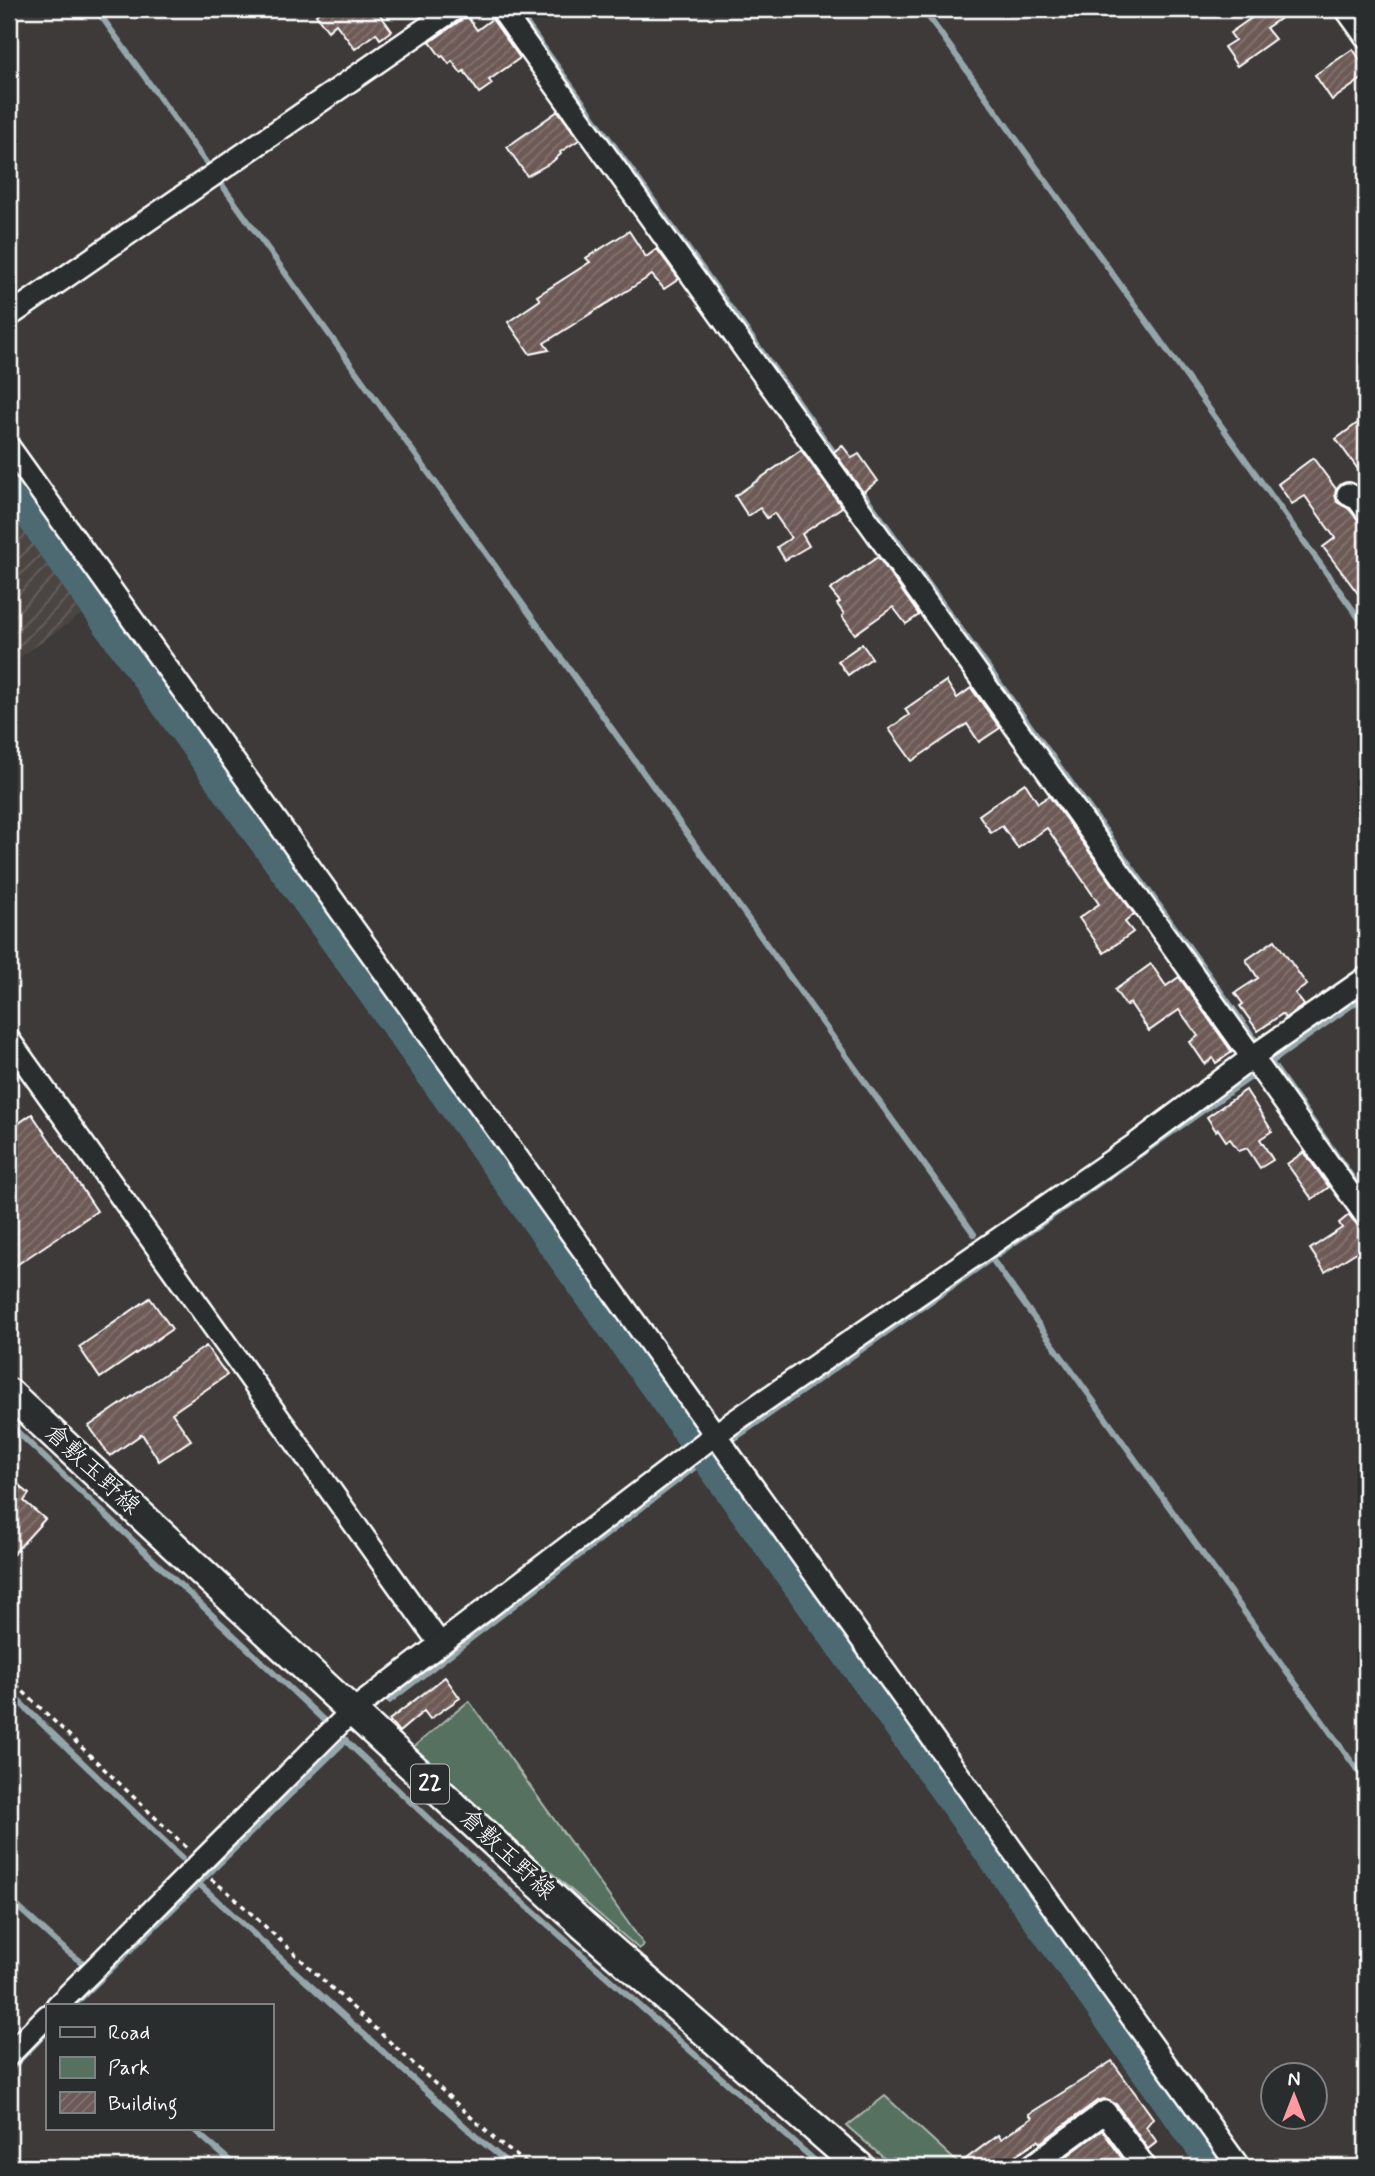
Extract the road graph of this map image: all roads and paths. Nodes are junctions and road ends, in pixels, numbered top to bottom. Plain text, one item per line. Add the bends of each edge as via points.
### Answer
1 (454, 9) edge
2 (501, 9) edge
3 (1346, 9) edge
4 (1366, 37) edge
5 (9, 316) edge
6 (9, 447) edge
7 (1348, 494) dead end
8 (1366, 510) edge
9 (1366, 978) edge
10 (9, 1040) edge
11 (1260, 1058) junction
12 (1366, 1216) edge
13 (9, 1392) edge
14 (718, 1441) junction
15 (440, 1644) junction
16 (9, 1678) edge
17 (338, 1724) junction
18 (206, 1870) junction
19 (59, 2004) edge
20 (46, 2017) edge
21 (9, 2055) edge
22 (532, 2167) edge
23 (860, 2167) edge
24 (1030, 2167) edge
25 (1145, 2167) edge
26 (1239, 2167) edge

1 - 5 street
2 - 11 street
3 - 4 street
6 - 14 street
7 - 8 street
9 - 11 street
10 - 15 street
11 - 12 street
11 - 14 street
13 - 17 main road, 倉敷玉野線 / 22
14 - 15 street via 690,1454
14 - 26 street
15 - 17 street
16 - 18 path
17 - 18 street
17 - 23 main road, 倉敷玉野線 / 22 via 583,1925
18 - 19 street
18 - 22 path via 498,2142
20 - 21 street
24 - 25 street via 1105,2112

